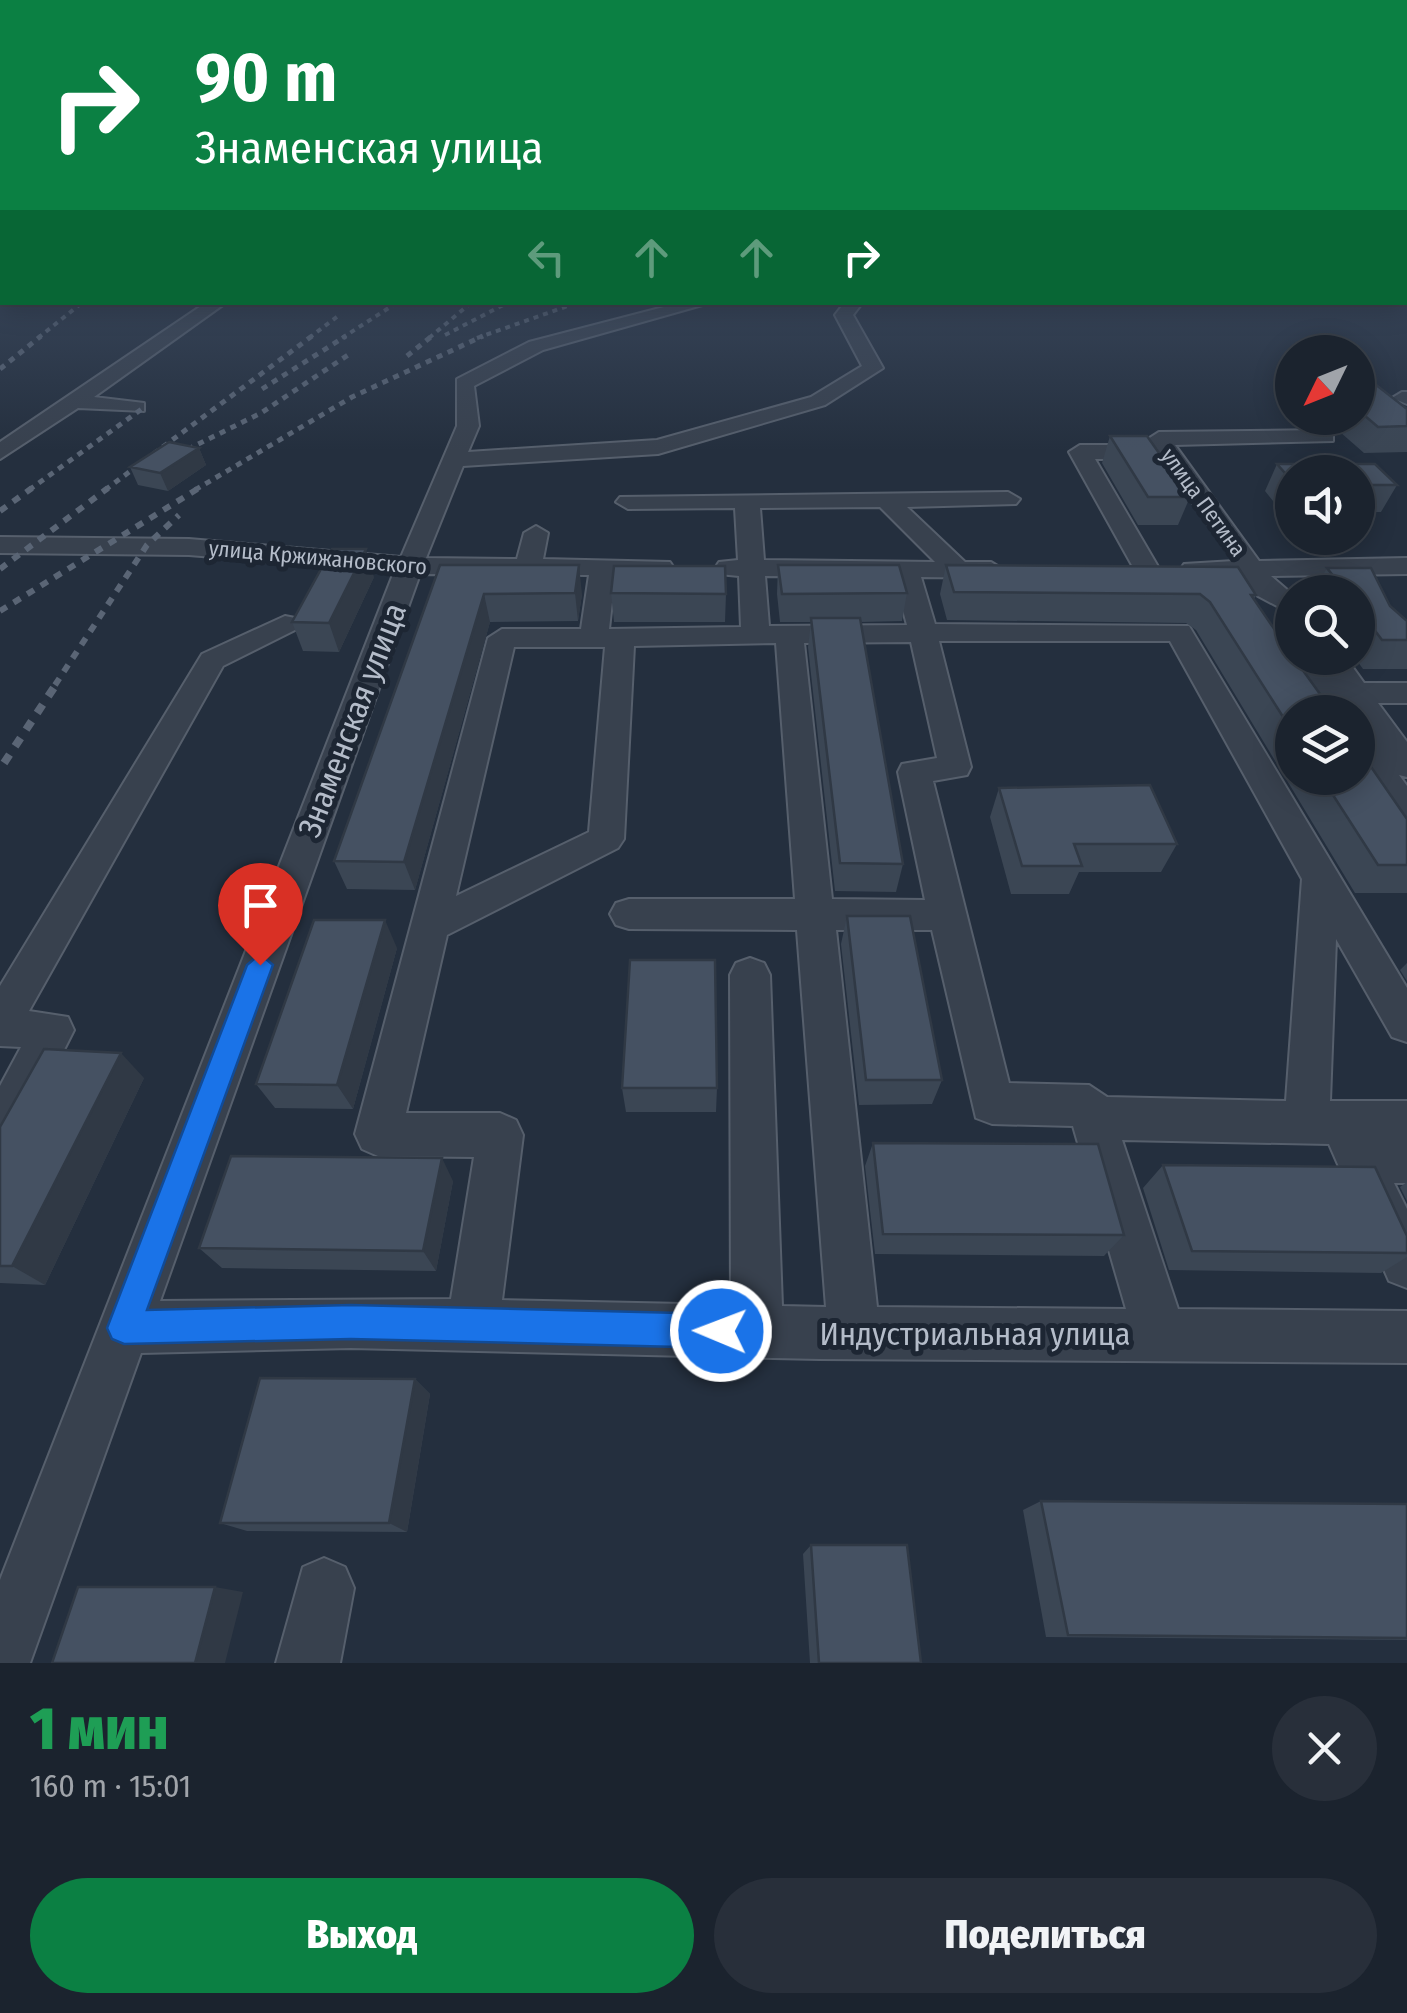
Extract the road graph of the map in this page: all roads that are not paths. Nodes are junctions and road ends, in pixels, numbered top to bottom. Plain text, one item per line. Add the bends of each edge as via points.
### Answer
1 (215, 305) edge
2 (693, 305) edge
3 (852, 305) edge
4 (72, 400) junction
5 (137, 407) dead end
6 (1325, 436) dead end
7 (1163, 446) junction
8 (0, 452) edge
9 (454, 460) junction
10 (1008, 499) dead end
11 (886, 500) junction
12 (746, 501) junction
13 (628, 502) dead end
14 (536, 533) dead end
15 (0, 546) edge
16 (410, 566) junction
17 (1407, 566) edge
18 (528, 567) junction
19 (603, 567) junction
20 (751, 568) junction
21 (906, 568) junction
22 (1339, 568) junction
23 (958, 570) junction
24 (1015, 570) edge
25 (1109, 570) edge
26 (1147, 570) junction
27 (1345, 575) edge
28 (1260, 580) junction
29 (1275, 592) edge
30 (1275, 620) edge
31 (285, 624) dead end
32 (923, 632) junction
33 (772, 634) junction
34 (607, 638) junction
35 (1319, 675) edge
36 (1407, 694) edge
37 (1340, 695) edge
38 (1375, 699) edge
39 (1375, 732) edge
40 (1375, 765) edge
41 (1407, 766) edge
42 (1407, 812) edge
43 (1320, 879) junction
44 (629, 914) dead end
45 (816, 915) junction
46 (948, 915) junction
47 (432, 925) junction
48 (750, 975) dead end
49 (1407, 1024) edge
50 (0, 1025) edge
51 (1093, 1118) junction
52 (1407, 1122) edge
53 (0, 1130) edge
54 (1336, 1135) junction
55 (1407, 1160) edge
56 (1407, 1264) edge
57 (472, 1325) junction
58 (124, 1328) junction
59 (756, 1332) junction
60 (854, 1333) junction
61 (1160, 1335) junction
62 (1407, 1337) edge
63 (324, 1588) dead end
64 (3, 1643) edge
65 (308, 1663) edge

1 - 4 street
2 - 9 street, Знаменская улица via 536,346 464,383 468,426
3 - 9 street via 844,315 873,368 818,402 658,447
4 - 5 street
4 - 8 street
6 - 7 street
7 - 26 street via 1080,452
7 - 28 street, улица Петина
9 - 16 street, Знаменская улица
10 - 11 street
11 - 12 street
11 - 23 street
12 - 13 street
12 - 20 street
14 - 18 street
15 - 16 street, улица Кржижановского via 189,547
16 - 18 street, улица Кржижановского
16 - 58 street, Знаменская улица
17 - 22 street
18 - 19 street, улица Кржижановского
19 - 20 street, улица Кржижановского
19 - 34 street
20 - 21 street, улица Кржижановского
20 - 33 street
21 - 23 street, улица Кржижановского
21 - 32 street
22 - 27 street
22 - 28 street
23 - 24 street, улица Кржижановского
25 - 26 street
26 - 28 street
28 - 29 street, улица Петина
28 - 30 street
31 - 50 street via 212,660
32 - 33 street
32 - 43 street via 1179,632
32 - 46 street via 955,767 914,772
33 - 34 street
33 - 45 street
34 - 47 street via 606,839
34 - 47 street via 502,638
35 - 37 street
36 - 38 street
39 - 41 street
40 - 42 street
43 - 49 street
43 - 54 street
44 - 45 street
45 - 46 street
45 - 60 street
46 - 51 street via 992,1103 1089,1106
47 - 57 street via 378,1134 500,1135
48 - 59 street
50 - 53 street via 53,1030
51 - 54 street
51 - 61 street
52 - 54 street
54 - 55 street
54 - 56 street
57 - 58 street, Индустриальная улица
57 - 59 street, Индустриальная улица
58 - 64 street, Знаменская улица
59 - 60 street, Индустриальная улица
60 - 61 street, Индустриальная улица
61 - 62 street, Индустриальная улица
63 - 65 street

